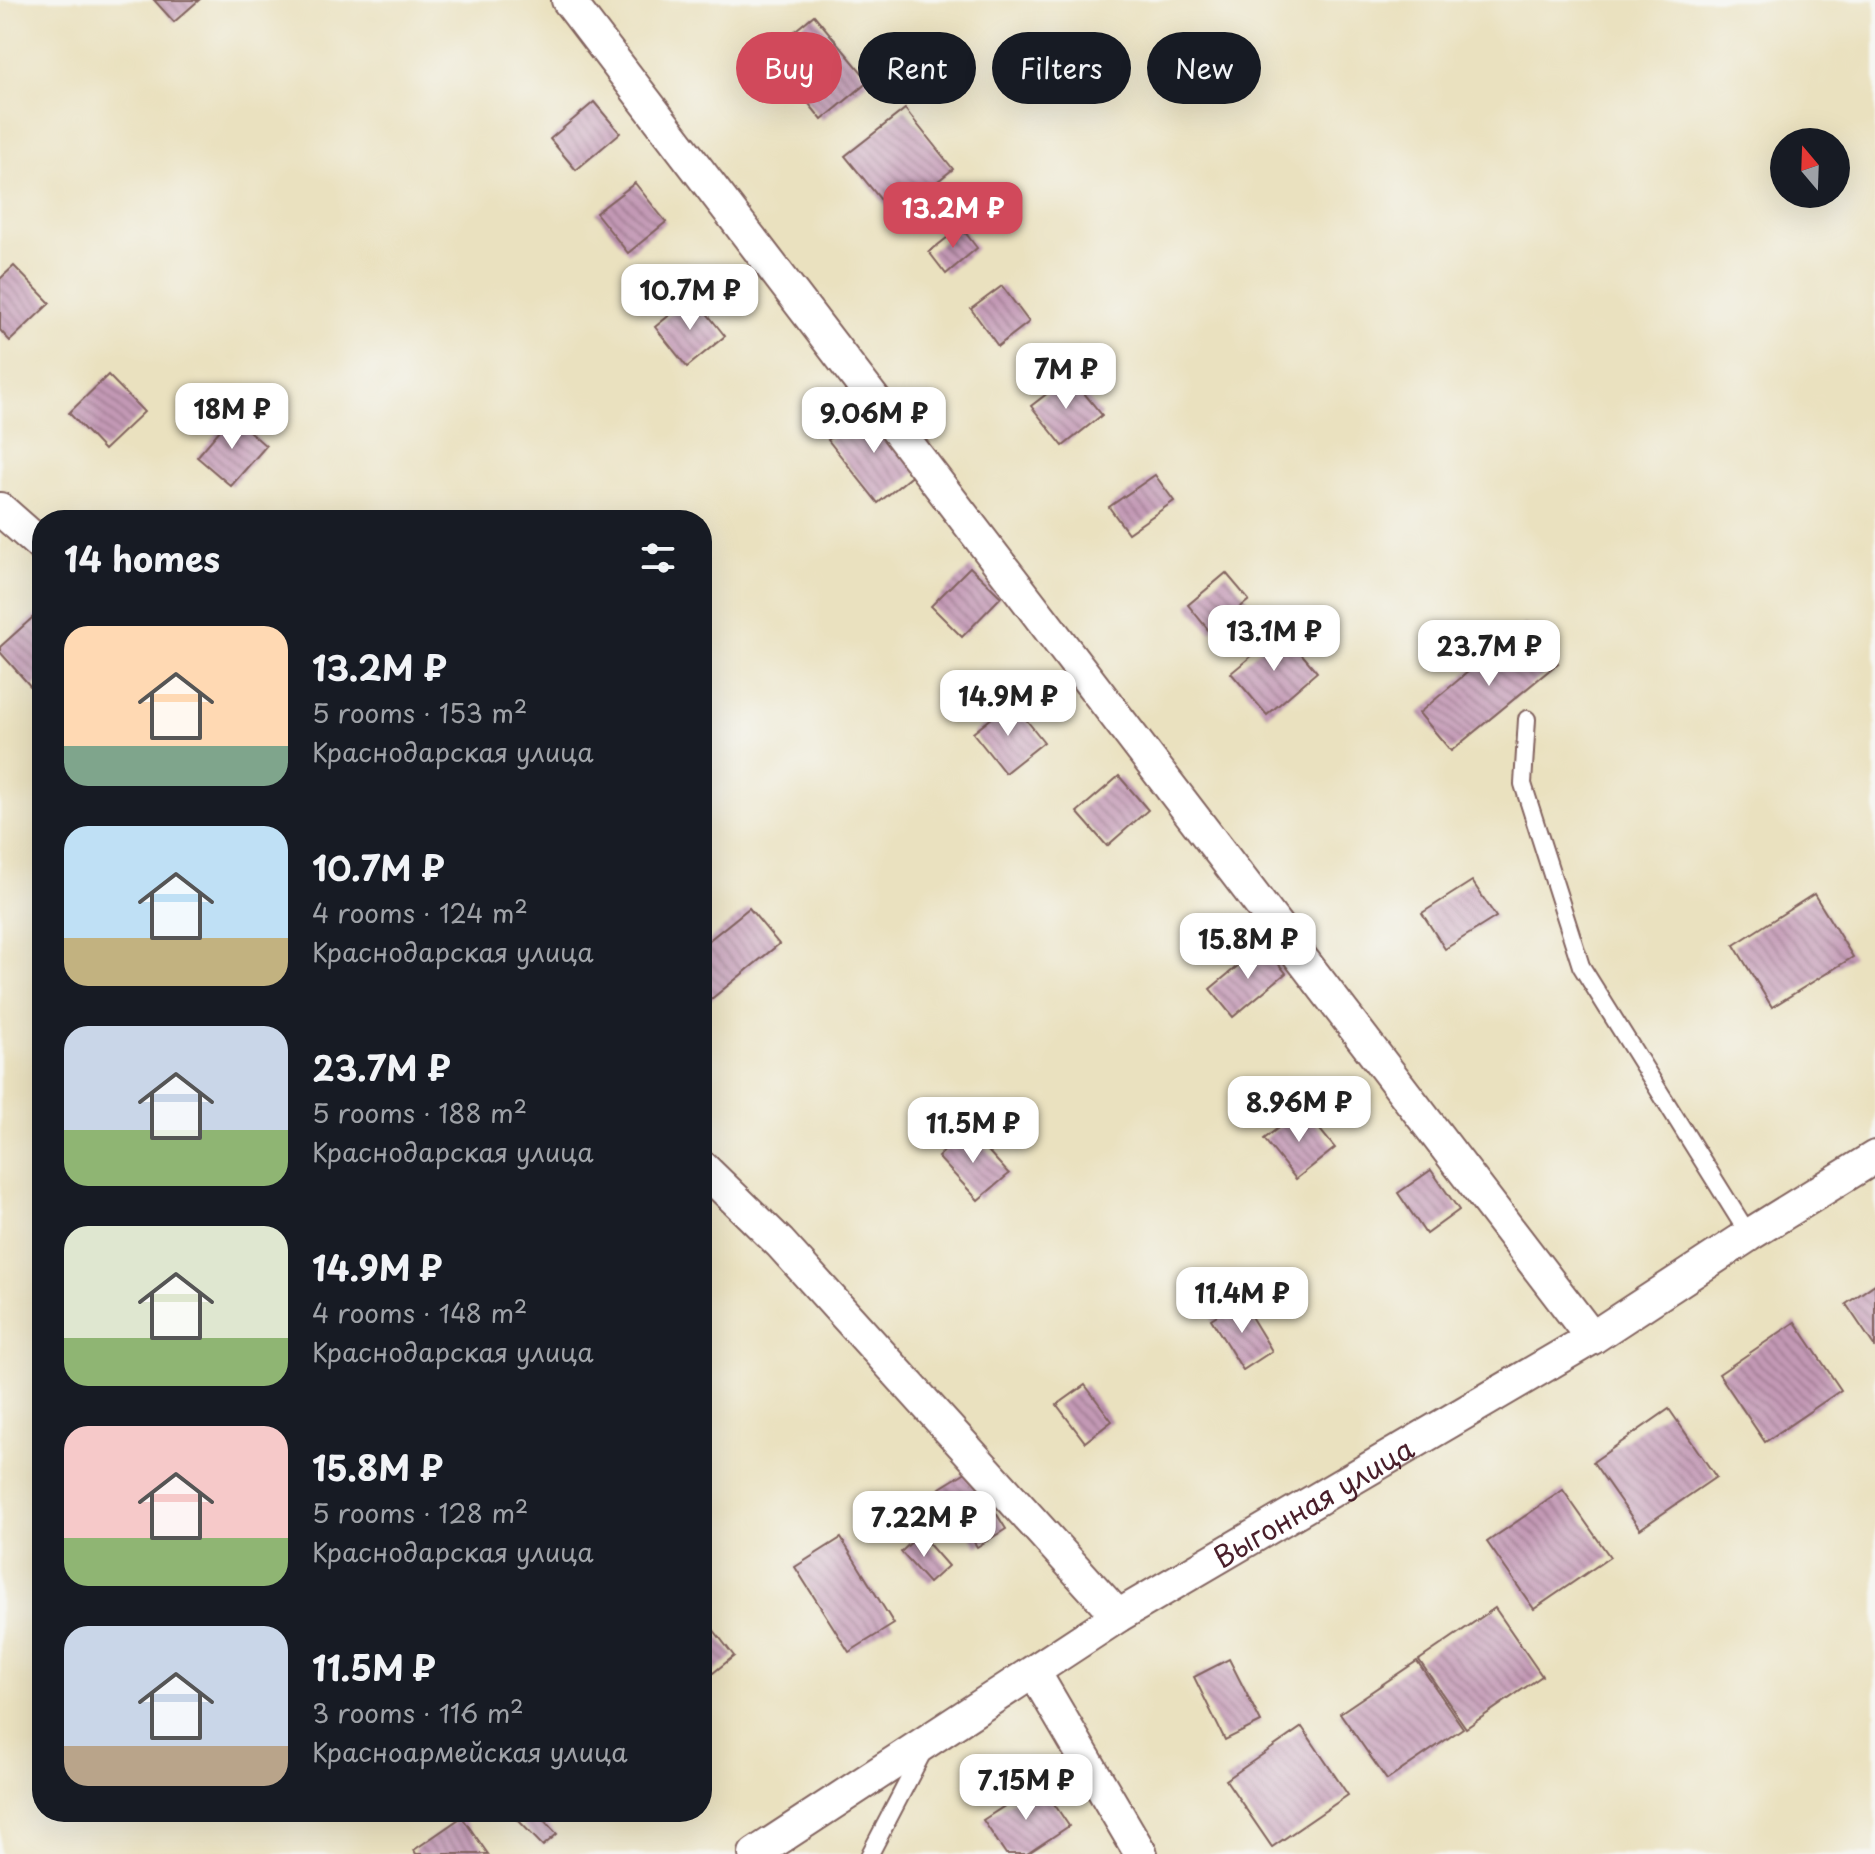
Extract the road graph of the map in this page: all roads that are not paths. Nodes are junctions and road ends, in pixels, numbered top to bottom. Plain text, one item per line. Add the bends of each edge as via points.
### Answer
1 (568, 0) edge
2 (0, 509) edge
3 (32, 537) edge
4 (1527, 719) dead end
5 (1875, 1157) edge
6 (712, 1177) edge
7 (1749, 1235) junction
8 (1592, 1338) junction
9 (1118, 1616) junction
10 (1034, 1672) junction
11 (929, 1740) junction
12 (755, 1854) edge
13 (870, 1854) edge
14 (1141, 1854) edge

1 - 8 street
2 - 3 street
4 - 7 lane via 1523,784 1581,966
5 - 7 street, Выгонная улица
6 - 9 street via 780,1243
7 - 8 street, Выгонная улица
8 - 9 street, Выгонная улица
9 - 10 street, Выгонная улица
10 - 11 street, Выгонная улица
10 - 14 street
11 - 12 street, Выгонная улица
11 - 13 lane

